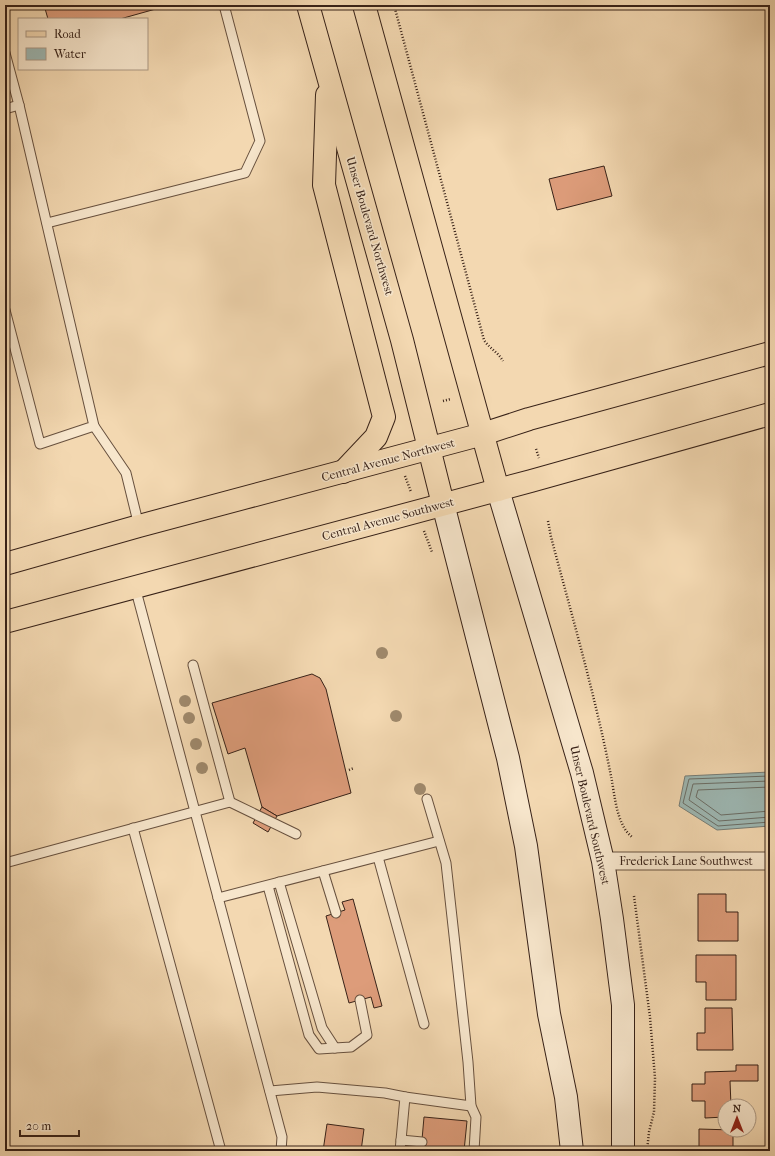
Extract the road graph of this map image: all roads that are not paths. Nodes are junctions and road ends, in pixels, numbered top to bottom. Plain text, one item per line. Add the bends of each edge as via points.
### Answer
1 (224, 5) edge
2 (308, 5) edge
3 (364, 5) edge
4 (5, 53) edge
5 (327, 73) junction
6 (19, 105) junction
7 (5, 109) edge
8 (47, 223) junction
9 (5, 310) edge
10 (770, 353) edge
11 (770, 414) edge
12 (94, 426) junction
13 (483, 434) junction
14 (429, 449) junction
15 (342, 473) junction
16 (498, 490) junction
17 (443, 504) junction
18 (139, 526) junction
19 (5, 564) edge
20 (135, 587) junction
21 (5, 622) edge
22 (193, 665) dead end
23 (427, 799) dead end
24 (230, 802) junction
25 (195, 811) junction
26 (133, 828) junction
27 (296, 834) dead end
28 (439, 840) junction
29 (378, 857) junction
30 (603, 861) junction
31 (770, 861) edge
32 (5, 863) edge
33 (323, 871) junction
34 (279, 882) junction
35 (268, 886) junction
36 (218, 898) junction
37 (336, 913) dead end
38 (360, 1000) dead end
39 (424, 1024) dead end
40 (335, 1048) junction
41 (270, 1091) junction
42 (405, 1097) junction
43 (471, 1106) junction
44 (401, 1140) junction
45 (422, 1142) dead end
46 (465, 1145) dead end
47 (474, 1148) edge
48 (221, 1151) edge
49 (281, 1151) edge
50 (400, 1151) edge
51 (572, 1151) edge
52 (623, 1151) edge

1 - 8 lane via 260,141 245,174
2 - 5 main road, Unser Boulevard Northwest
3 - 13 main road
4 - 6 lane
5 - 14 main road, Unser Boulevard Northwest via 402,340
5 - 15 main road via 324,185 384,417 376,437
6 - 7 lane
6 - 8 lane
8 - 12 lane
9 - 12 lane via 40,444
10 - 13 main road, Central Avenue Northwest
11 - 16 main road, Central Avenue Southwest
12 - 18 lane via 126,473
13 - 14 main road, Central Avenue Northwest
13 - 16 main road
14 - 15 main road, Central Avenue Northwest
14 - 17 main road, Unser Boulevard Northwest
15 - 18 main road, Central Avenue Northwest
16 - 17 main road, Central Avenue Southwest
16 - 30 main road, Unser Boulevard Southwest via 582,773
17 - 20 main road, Central Avenue Southwest
17 - 51 main road via 510,766 526,846 549,1014 566,1097
18 - 19 main road, Central Avenue Northwest
20 - 21 main road, Central Avenue Southwest
20 - 25 lane
22 - 24 lane
23 - 28 lane
24 - 25 lane
24 - 27 lane
25 - 26 lane
25 - 36 lane
26 - 32 lane
26 - 48 lane
28 - 29 lane
28 - 43 lane via 446,863
29 - 33 lane
29 - 39 lane
30 - 31 street, Frederick Lane Southwest
30 - 52 main road, Unser Boulevard Southwest via 623,1005
33 - 34 lane
33 - 37 lane
34 - 35 lane
34 - 40 lane via 322,1028
35 - 36 lane
35 - 40 lane via 309,1034 319,1049
36 - 41 lane
38 - 40 lane via 367,1036 351,1047
41 - 42 lane via 317,1087
41 - 49 lane via 282,1137
42 - 43 lane
42 - 44 lane
43 - 47 lane via 476,1117
44 - 45 lane
44 - 50 lane
46 - 47 lane

